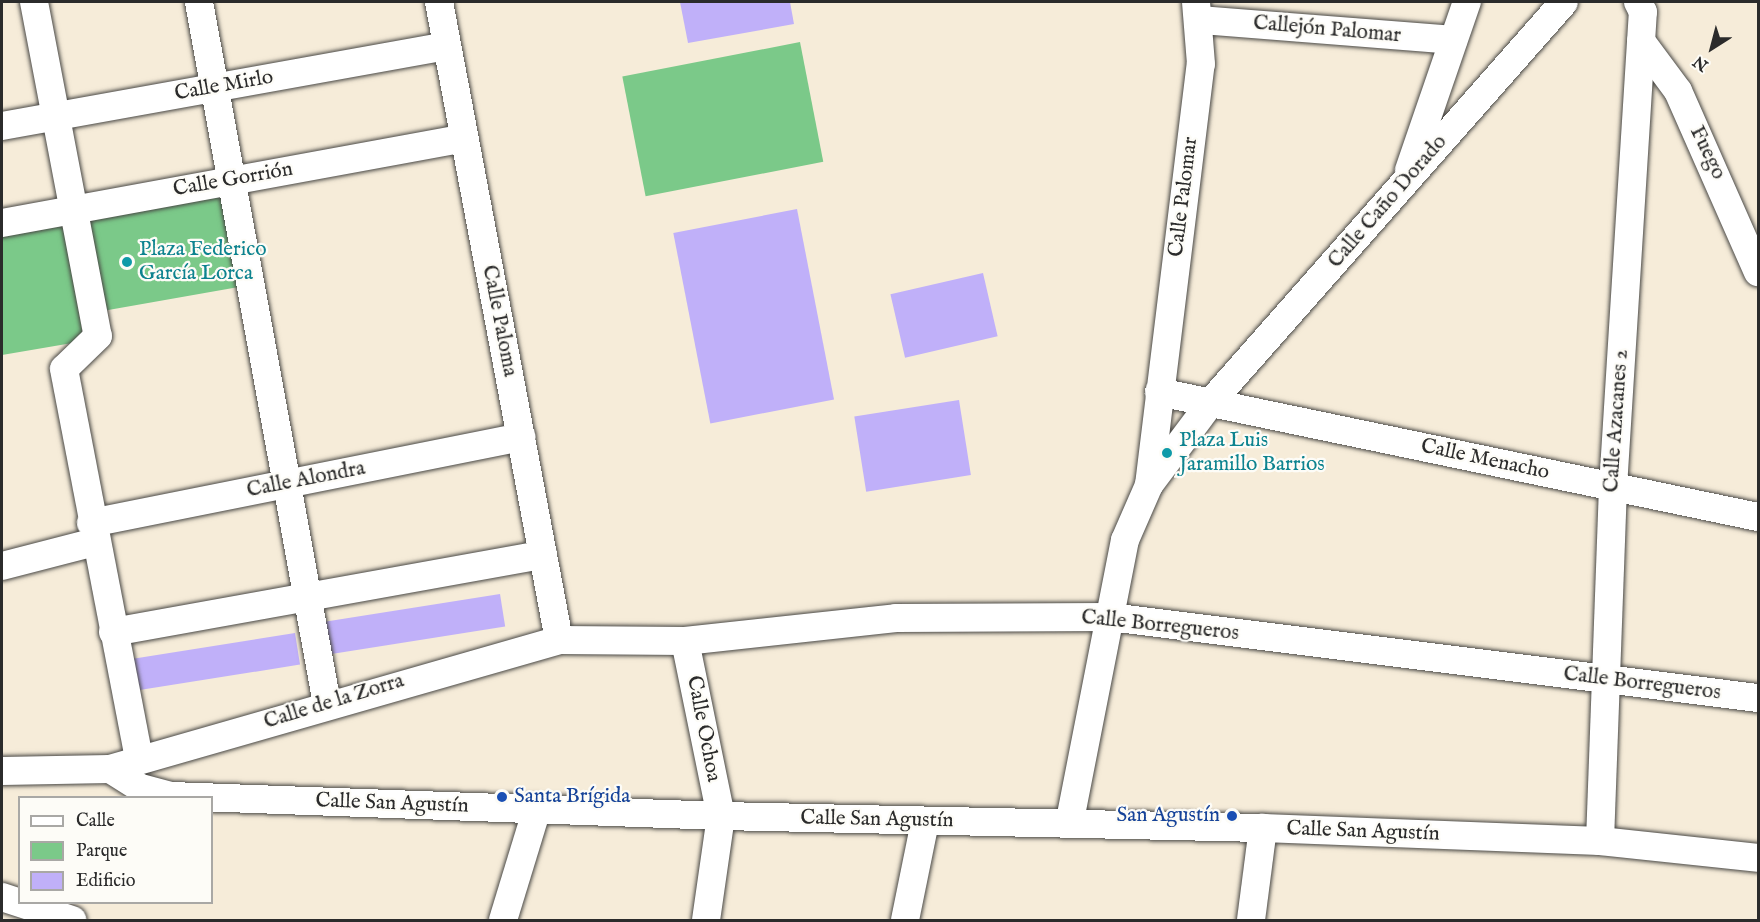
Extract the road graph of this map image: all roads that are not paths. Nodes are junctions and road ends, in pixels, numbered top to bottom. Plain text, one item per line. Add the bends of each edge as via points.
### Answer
1 (34, 2) edge
2 (199, 2) edge
3 (439, 2) edge
4 (1467, 2) edge
5 (1564, 2) edge
6 (1638, 2) edge
7 (1198, 11) edge
8 (1453, 40) junction
9 (1641, 41) junction
10 (447, 46) junction
11 (215, 88) junction
12 (56, 117) junction
13 (2, 126) edge
14 (464, 138) junction
15 (232, 180) junction
16 (1405, 182) junction
17 (76, 209) junction
18 (2, 223) edge
19 (1758, 272) edge
20 (1159, 392) junction
21 (1211, 402) junction
22 (521, 437) junction
23 (287, 483) junction
24 (1149, 485) junction
25 (1613, 487) junction
26 (1758, 517) edge
27 (93, 532) junction
28 (543, 555) junction
29 (2, 566) edge
30 (308, 597) junction
31 (1110, 617) junction
32 (113, 632) junction
33 (559, 640) junction
34 (685, 641) junction
35 (1606, 680) junction
36 (1758, 698) edge
37 (327, 705) junction
38 (139, 760) junction
39 (110, 769) junction
40 (2, 771) edge
41 (171, 796) edge
42 (213, 797) edge
43 (537, 809) junction
44 (721, 816) junction
45 (1070, 820) junction
46 (925, 822) junction
47 (1263, 828) junction
48 (1600, 841) junction
49 (1758, 858) edge
50 (2, 897) edge
51 (18, 902) edge
52 (22, 904) edge
53 (72, 921) edge
54 (502, 921) edge
55 (706, 921) edge
56 (905, 921) edge
57 (1251, 921) edge

1 - 12 street
2 - 11 street
3 - 10 street, Calle Paloma
4 - 8 street
5 - 16 street, Calle Caño Dorado
6 - 9 street, Calle Azacanes 2 via 1643,12
7 - 8 street, Callejón Palomar
7 - 20 street, Calle Palomar via 1201,64
8 - 16 street
9 - 19 street, Fuego via 1678,92
9 - 25 street, Calle Azacanes 2
10 - 11 street, Calle Mirlo
10 - 14 street, Calle Paloma
11 - 12 street, Calle Mirlo
11 - 15 street
12 - 13 street, Calle Mirlo
12 - 17 street
14 - 15 street, Calle Gorrión
14 - 22 street, Calle Paloma
15 - 17 street, Calle Gorrión
15 - 23 street
16 - 21 street, Calle Caño Dorado
17 - 18 street, Calle Gorrión
17 - 27 street via 98,336 64,369
20 - 21 street
20 - 24 street
21 - 24 street
21 - 25 street, Calle Menacho
22 - 23 street, Calle Alondra
22 - 28 street, Calle Paloma
23 - 27 street, Calle Alondra
23 - 30 street
24 - 31 street via 1125,540
25 - 26 street, Calle Menacho
25 - 35 street, Calle Azacanes 2
27 - 29 street, Calle Alondra
27 - 32 street
28 - 30 street
28 - 33 street, Calle Paloma
30 - 32 street
30 - 37 street
31 - 34 street, Calle Borregueros via 896,618
31 - 35 street, Calle Borregueros
31 - 45 street
32 - 38 street
33 - 34 street, Calle Borregueros
33 - 37 street, Calle de la Zorra
34 - 44 street, Calle Ochoa
35 - 36 street, Calle Borregueros
35 - 48 street, Calle Azacanes 2
37 - 38 street, Calle de la Zorra
38 - 39 street, Calle de la Zorra
39 - 40 street
39 - 41 street, Calle San Agustín via 141,788
42 - 43 street, Calle San Agustín
43 - 44 street, Calle San Agustín
43 - 54 street
44 - 46 street, Calle San Agustín
44 - 55 street, Calle Ochoa
45 - 46 street, Calle San Agustín
45 - 47 street, Calle San Agustín
46 - 56 street
47 - 48 street, Calle San Agustín
47 - 57 street
48 - 49 street, Calle San Agustín
50 - 51 street
52 - 53 street

